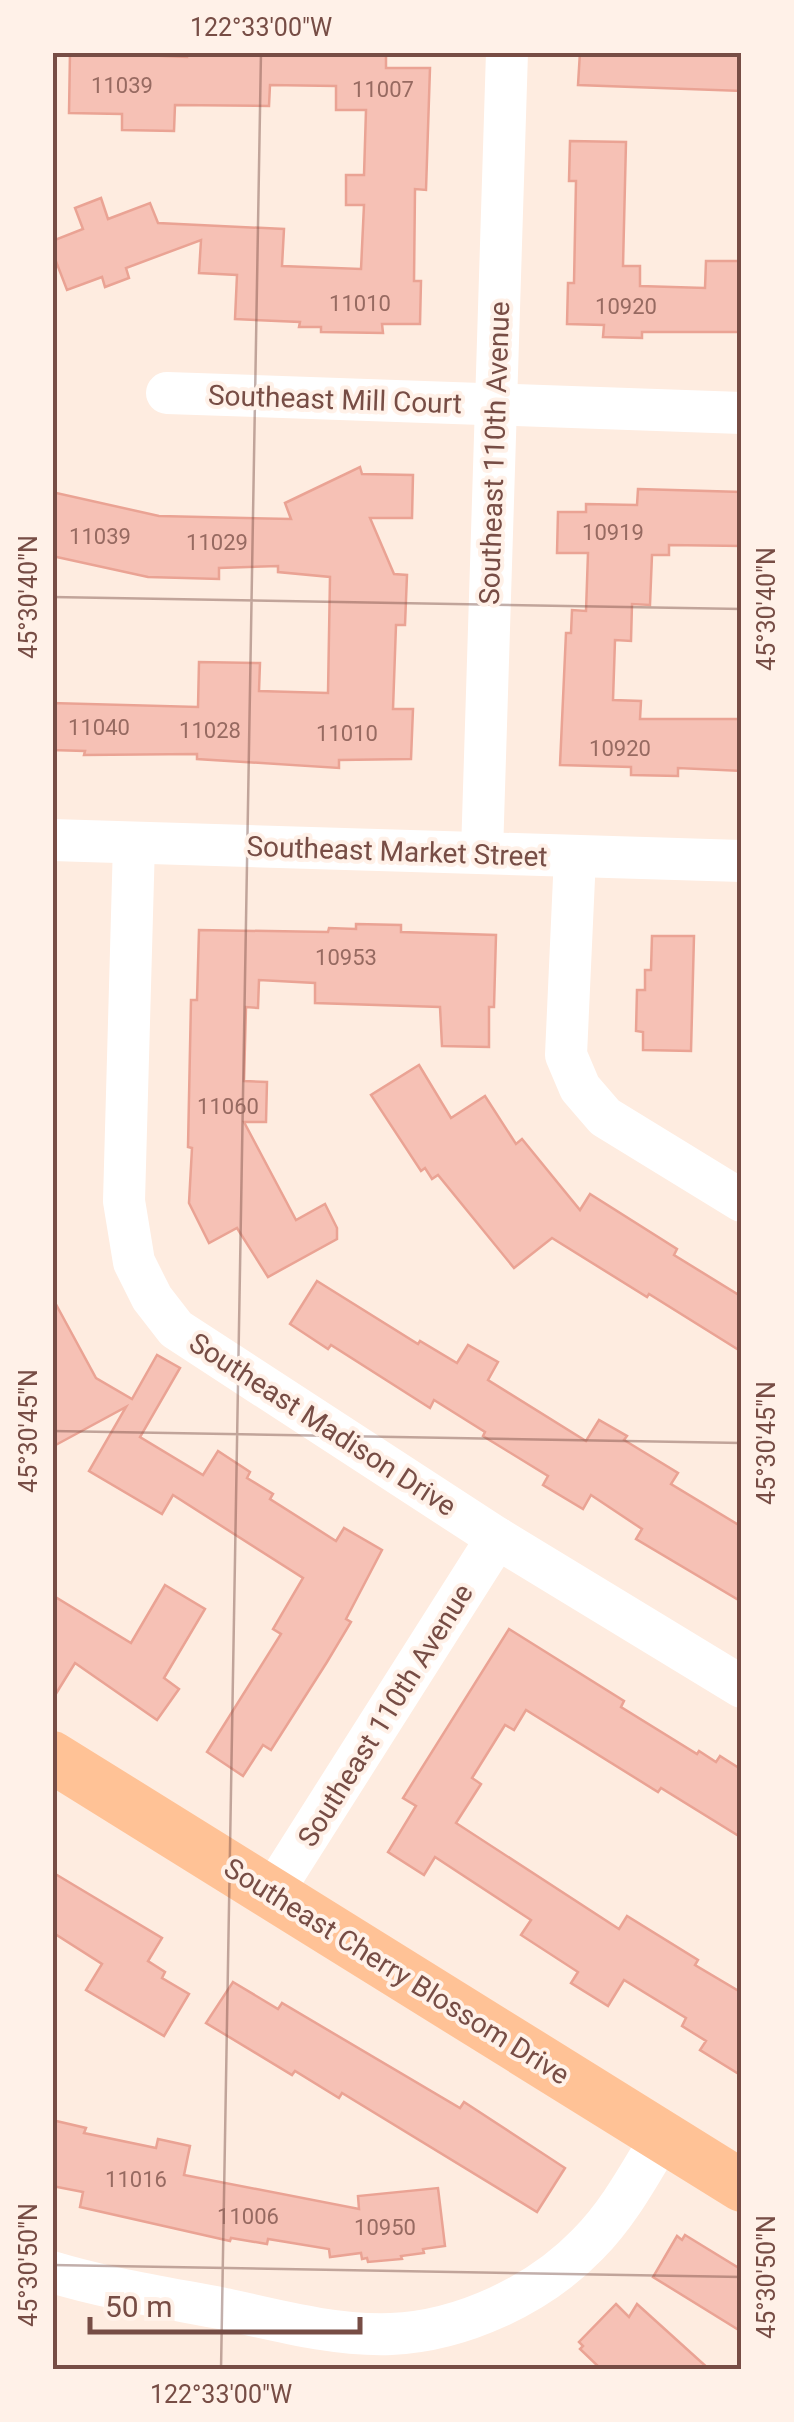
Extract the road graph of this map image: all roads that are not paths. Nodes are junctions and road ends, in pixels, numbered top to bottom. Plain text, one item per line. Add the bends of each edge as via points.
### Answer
1 (507, 52) edge
2 (168, 393) dead end
3 (494, 406) junction
4 (742, 413) edge
5 (52, 840) edge
6 (134, 842) junction
7 (482, 854) junction
8 (575, 856) junction
9 (742, 862) edge
10 (742, 1201) edge
11 (498, 1538) junction
12 (742, 1687) edge
13 (52, 1757) edge
14 (272, 1893) junction
15 (662, 2136) junction
16 (742, 2186) edge
17 (52, 2272) edge

1 - 3 street, Southeast 110th Avenue
2 - 3 street, Southeast Mill Court
3 - 4 street, Southeast Mill Court
3 - 7 street, Southeast 110th Avenue
5 - 6 street, Southeast Market Street
6 - 7 street, Southeast Market Street
6 - 11 street, Southeast Madison Drive via 124,1201 134,1262 152,1298 176,1329
7 - 8 street, Southeast Market Street
8 - 9 street, Southeast Market Street
8 - 10 street via 566,1055 580,1088 605,1117
11 - 12 street, Southeast Madison Drive
11 - 14 street, Southeast 110th Avenue
13 - 14 main road, Southeast Cherry Blossom Drive
14 - 15 main road, Southeast Cherry Blossom Drive
15 - 16 main road, Southeast Cherry Blossom Drive
15 - 17 street via 588,2244 547,2279 436,2330 311,2328

